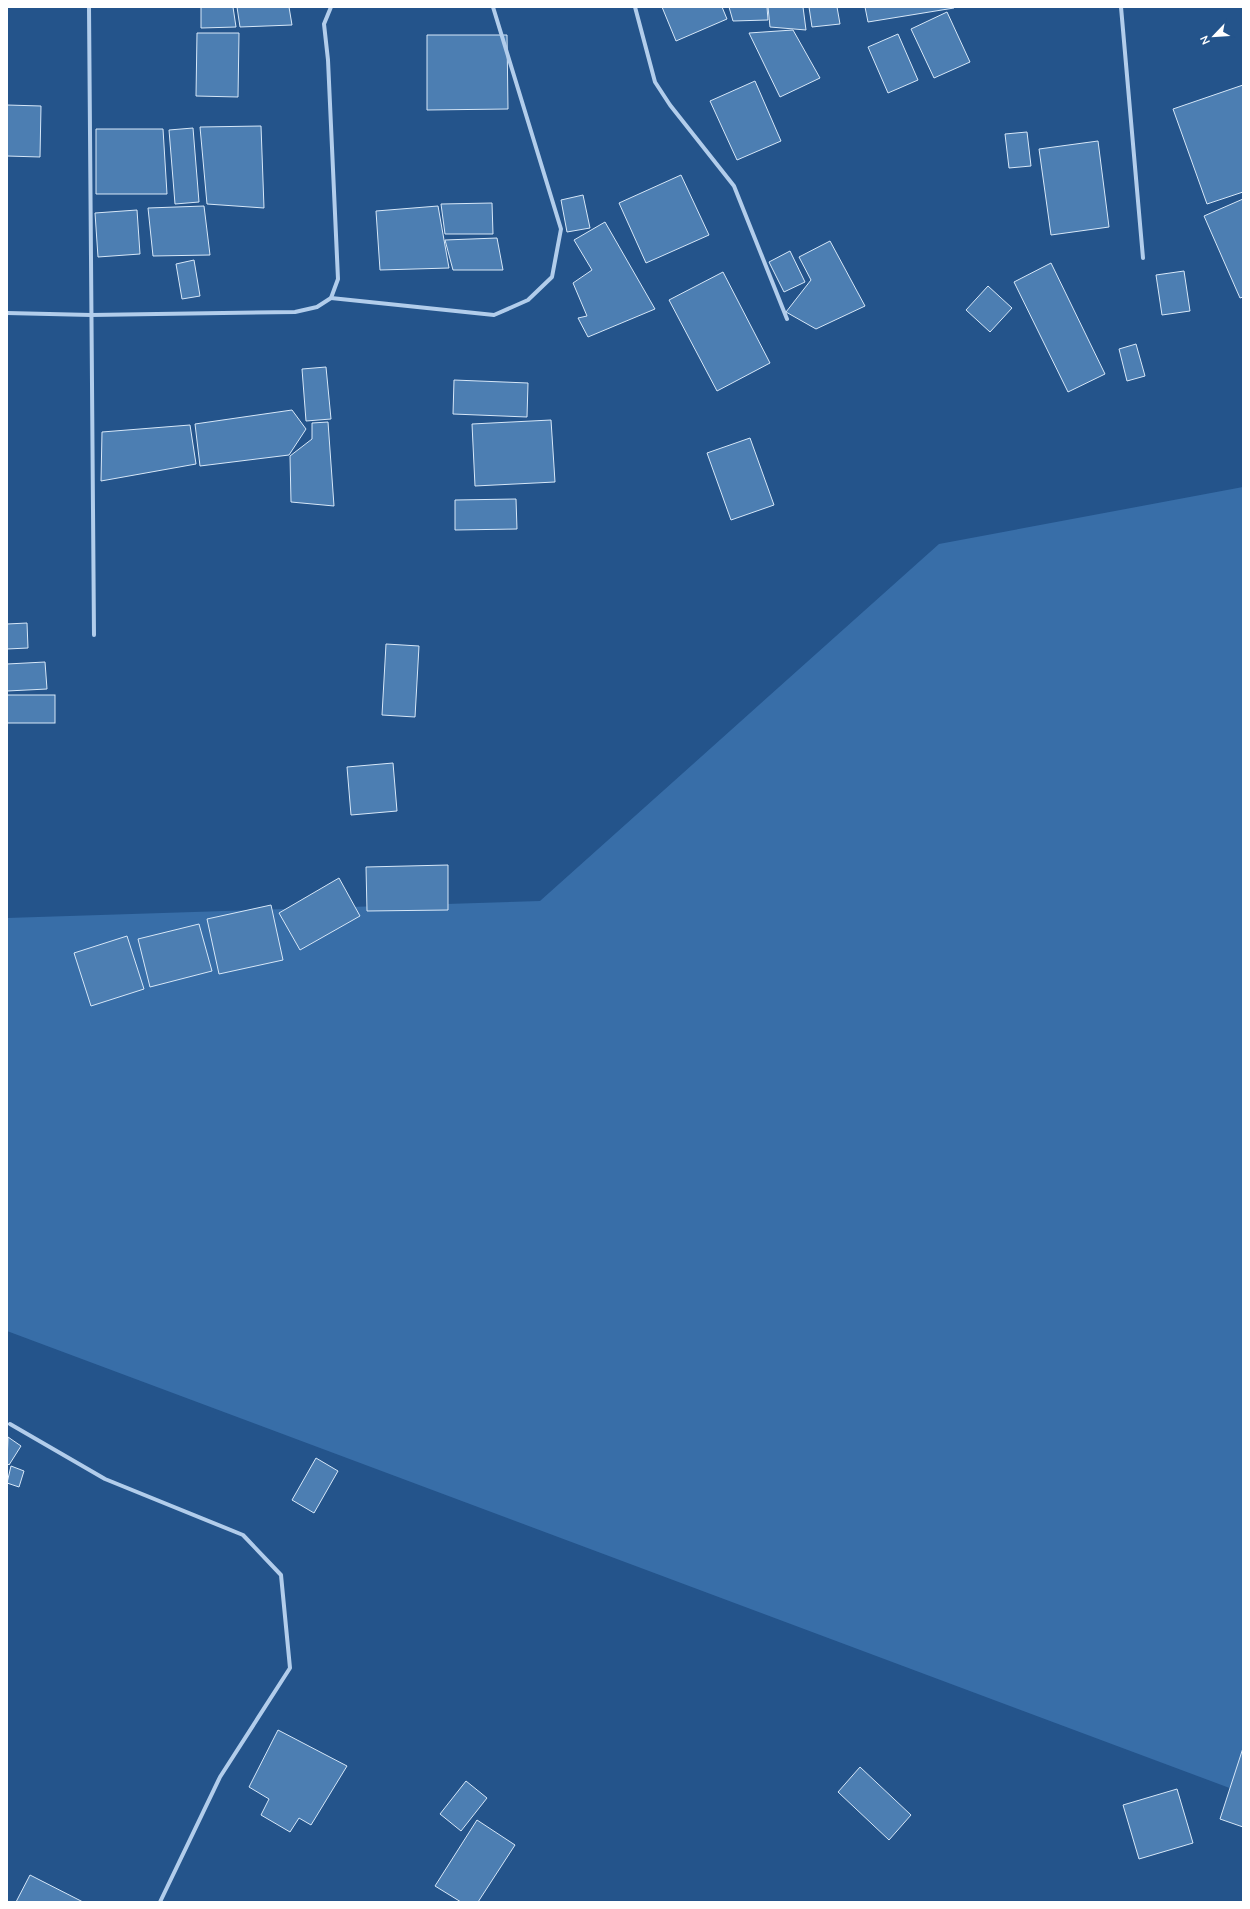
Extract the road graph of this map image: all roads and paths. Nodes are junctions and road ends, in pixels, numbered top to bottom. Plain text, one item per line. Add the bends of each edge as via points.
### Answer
1 (89, 7) edge
2 (331, 7) edge
3 (493, 7) edge
4 (635, 7) edge
5 (1121, 7) edge
6 (1143, 258) dead end
7 (331, 298) junction
8 (7, 313) edge
9 (92, 315) junction
10 (787, 319) dead end
11 (94, 635) dead end
12 (10, 1424) dead end
13 (160, 1902) edge

1 - 9 street
2 - 7 street via 324,24 328,60 338,278
3 - 7 street via 561,229 552,277 528,300 494,315
4 - 10 street via 655,82 734,186
5 - 6 street
7 - 9 street via 317,307 295,312
8 - 9 street
9 - 11 street
12 - 13 street via 105,1478 243,1535 281,1575 290,1668 220,1777

